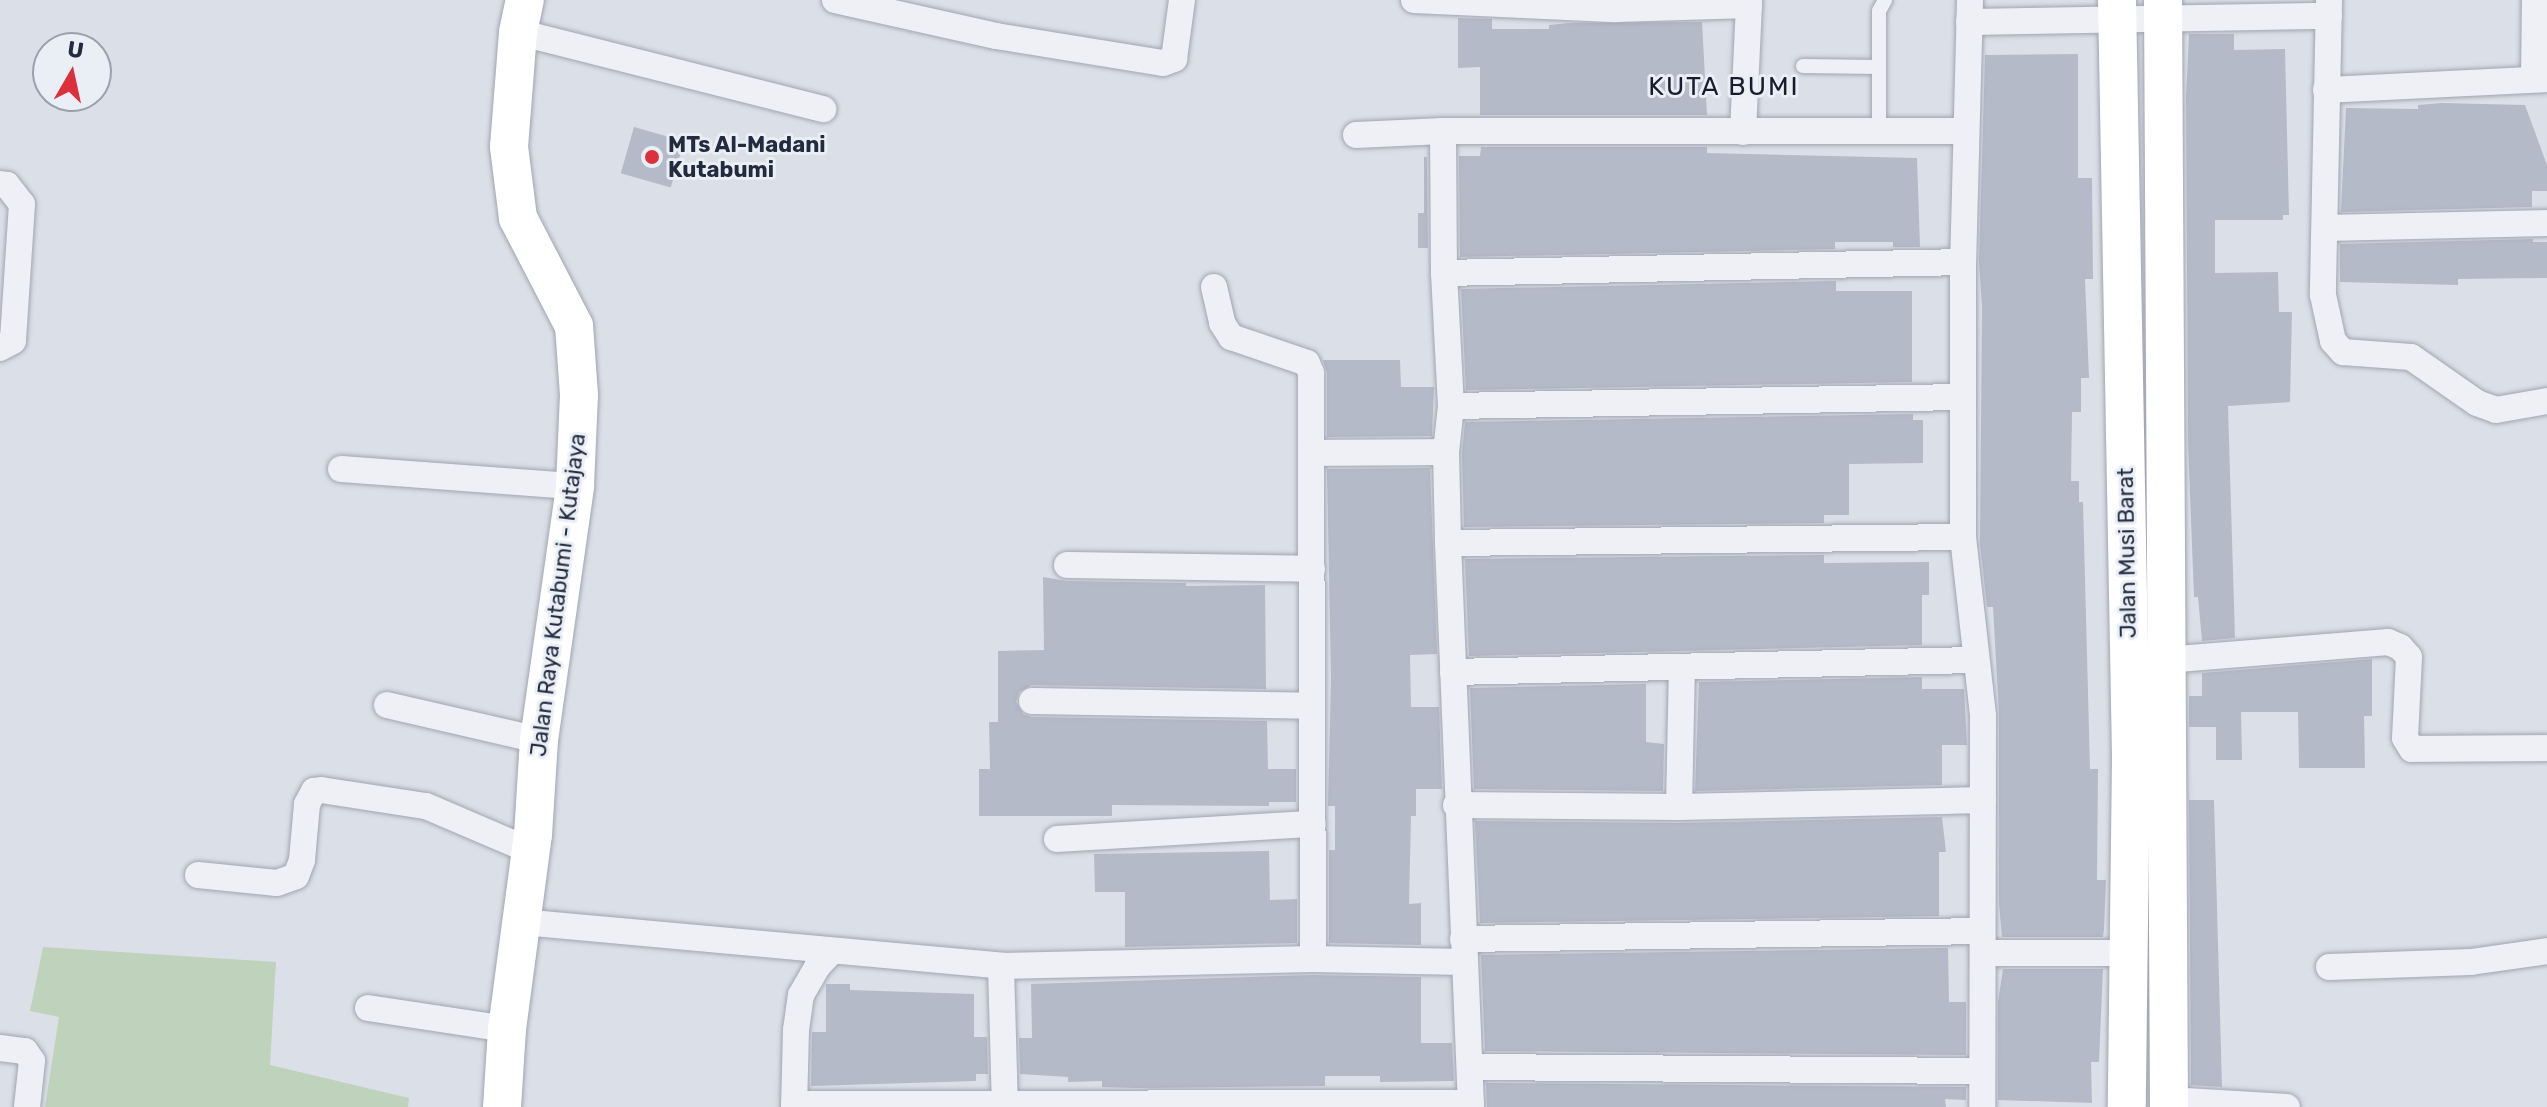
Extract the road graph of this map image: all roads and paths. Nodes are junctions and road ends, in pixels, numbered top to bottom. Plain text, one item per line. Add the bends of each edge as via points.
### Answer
1 (835, 0) edge
2 (1182, 0) edge
3 (1414, 0) edge
4 (1885, 0) edge
5 (2535, 0) edge
6 (1749, 2) edge
7 (2329, 8) edge
8 (2163, 10) edge
9 (1970, 11) edge
10 (2117, 11) edge
11 (521, 16) edge
12 (1803, 66) dead end
13 (1878, 67) junction
14 (2541, 79) edge
15 (2326, 90) junction
16 (823, 109) dead end
17 (1443, 131) junction
18 (1965, 131) junction
19 (1743, 132) junction
20 (1879, 132) junction
21 (1356, 135) dead end
22 (0, 184) edge
23 (2547, 223) edge
24 (2326, 228) junction
25 (1963, 262) junction
26 (1444, 273) junction
27 (1214, 287) dead end
28 (0, 348) edge
29 (1962, 397) junction
30 (2547, 401) edge
31 (1451, 406) junction
32 (1446, 452) junction
33 (1311, 453) junction
34 (341, 469) dead end
35 (575, 486) junction
36 (1963, 537) junction
37 (1448, 543) junction
38 (1067, 565) dead end
39 (1312, 569) junction
40 (1974, 660) junction
41 (2147, 662) junction
42 (1682, 667) junction
43 (1453, 672) junction
44 (1032, 701) dead end
45 (387, 705) dead end
46 (1311, 706) junction
47 (539, 740) junction
48 (2547, 748) edge
49 (1983, 800) junction
50 (1456, 805) junction
51 (1679, 807) junction
52 (1313, 824) junction
53 (1057, 839) dead end
54 (531, 851) junction
55 (198, 875) dead end
56 (522, 922) junction
57 (1983, 942) junction
58 (1464, 950) junction
59 (832, 951) junction
60 (2547, 951) edge
61 (2167, 952) junction
62 (2128, 953) junction
63 (1313, 959) junction
64 (1001, 966) junction
65 (2329, 967) dead end
66 (368, 1008) dead end
67 (507, 1029) junction
68 (0, 1048) edge
69 (1471, 1067) junction
70 (1980, 1071) junction
71 (2169, 1103) edge
72 (1005, 1104) edge
73 (1471, 1105) edge
74 (794, 1106) edge
75 (27, 1107) edge
76 (502, 1107) edge
77 (1982, 1107) edge
78 (2127, 1107) edge
79 (2287, 1107) edge

1 - 2 street via 996,36 1163,63 1174,59
3 - 6 street via 1616,9
4 - 13 lane via 1879,11
5 - 14 street
6 - 19 street
7 - 8 street
7 - 15 street
8 - 10 street
8 - 41 street, Jalan Musi Barat
9 - 10 street
9 - 18 street
10 - 41 street, Jalan Musi Barat
11 - 16 street
11 - 35 street, Jalan Raya Kutabumi - Kutajaya via 509,147 518,218 574,326 579,395
12 - 13 lane
13 - 20 lane
14 - 15 street
15 - 24 street
17 - 19 street
17 - 21 street
17 - 26 street
18 - 20 street
18 - 25 street
19 - 20 street
22 - 28 street via 22,204 13,341
23 - 24 street
24 - 30 street via 2323,295 2333,341 2343,352 2411,357 2477,403 2496,410
25 - 26 street
25 - 29 street
26 - 31 street
27 - 33 street via 1222,323 1231,337 1307,363
29 - 31 street
29 - 36 street
31 - 32 street
32 - 33 street
32 - 37 street
33 - 39 street
34 - 35 street
35 - 47 street, Jalan Raya Kutabumi - Kutajaya
36 - 37 street
36 - 40 street
37 - 43 street
38 - 39 street
39 - 46 street
40 - 42 street
40 - 49 street via 1983,716
41 - 48 street via 2388,642 2409,657 2405,738 2412,749
41 - 61 street, Jalan Musi Barat
41 - 62 street, Jalan Musi Barat
42 - 43 street
42 - 51 street
43 - 50 street
44 - 46 street
45 - 47 street
46 - 52 street
47 - 54 street, Jalan Raya Kutabumi - Kutajaya
49 - 51 street
49 - 57 street
50 - 51 street
50 - 58 street
52 - 53 street
52 - 63 street
54 - 55 street via 426,806 321,790 314,791 307,804 296,876 277,883
54 - 56 street, Jalan Raya Kutabumi - Kutajaya
56 - 59 street
56 - 67 street, Jalan Raya Kutabumi - Kutajaya
57 - 58 street
57 - 62 street
57 - 70 street
58 - 63 street
58 - 69 street
59 - 64 street
59 - 74 street via 801,995
60 - 65 street via 2471,962
61 - 62 street
61 - 71 street, Jalan Musi Barat
62 - 78 street, Jalan Musi Barat
63 - 64 street
64 - 72 street
66 - 67 street
67 - 76 street, Jalan Raya Kutabumi - Kutajaya
68 - 75 street via 25,1051 32,1061
69 - 70 street
69 - 73 street
70 - 77 street
71 - 79 street
72 - 73 street
72 - 74 street

